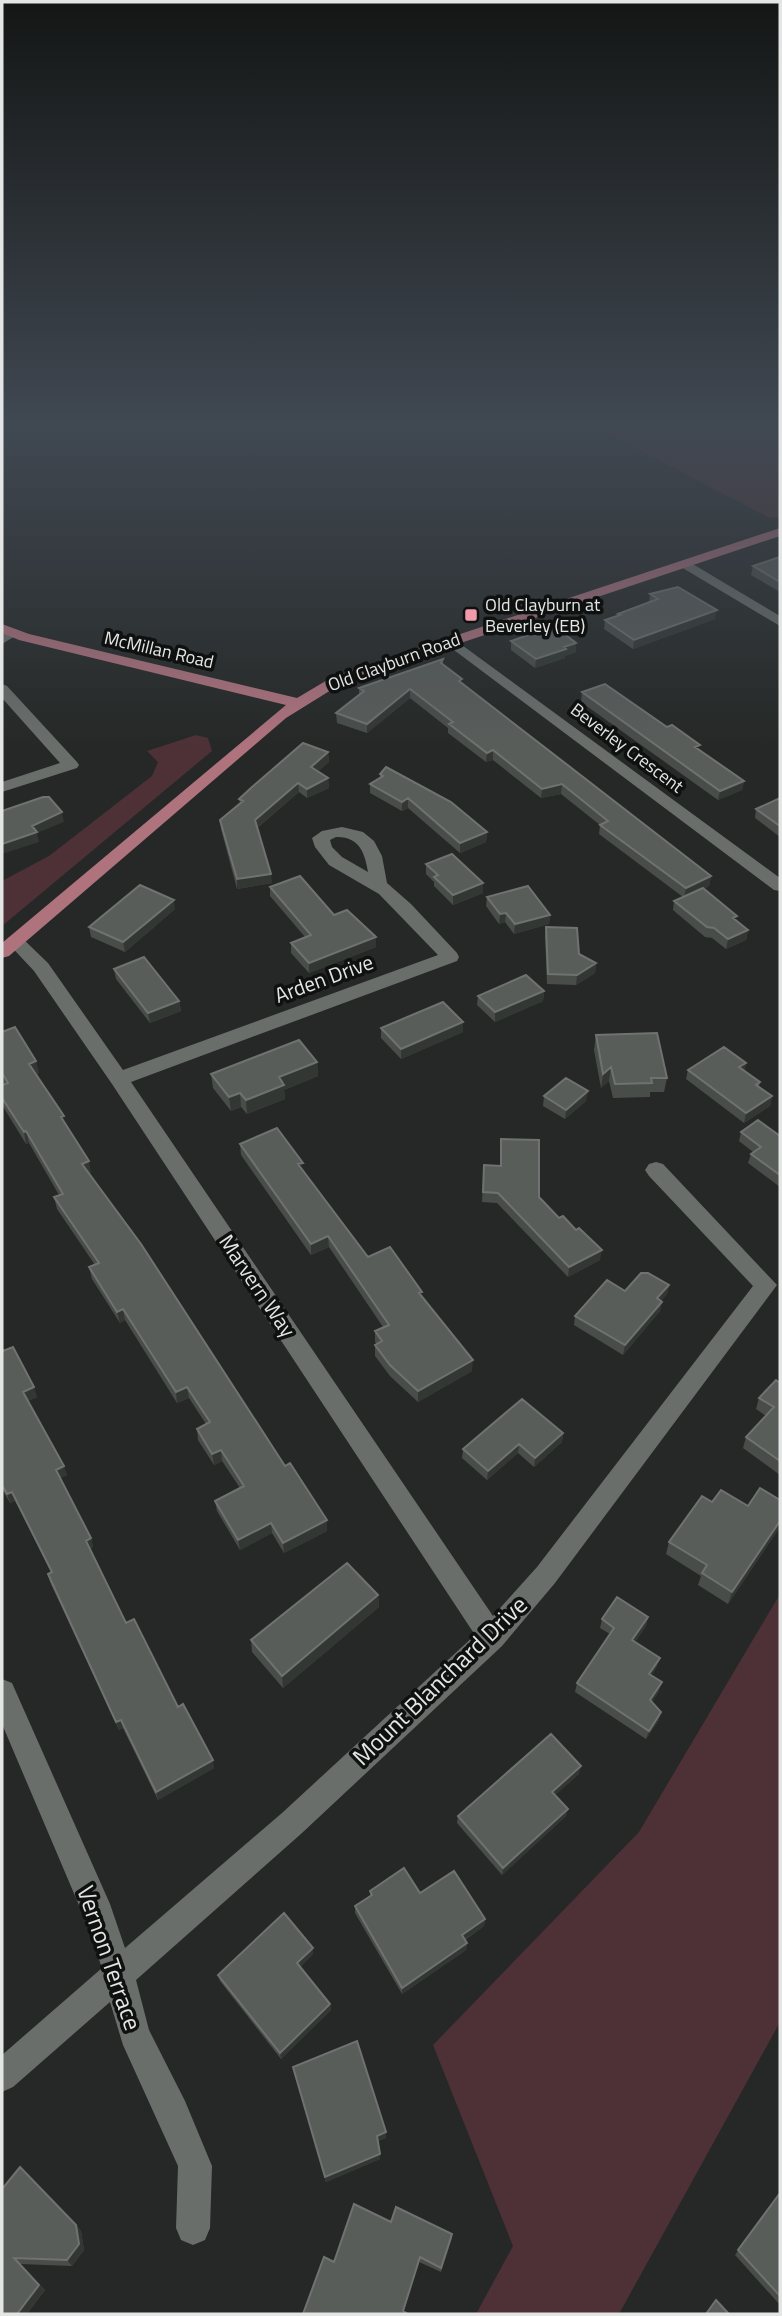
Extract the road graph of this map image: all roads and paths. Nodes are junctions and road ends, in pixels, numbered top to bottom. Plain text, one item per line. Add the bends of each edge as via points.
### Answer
1 (780, 533) edge
2 (686, 564) junction
3 (780, 622) edge
4 (5, 634) edge
5 (451, 640) junction
6 (2, 689) edge
7 (297, 703) junction
8 (2, 787) edge
9 (379, 885) dead end
10 (780, 886) edge
11 (8, 947) edge
12 (119, 1079) junction
13 (656, 1170) dead end
14 (492, 1637) junction
15 (2, 1692) edge
16 (119, 1974) junction
17 (2, 2076) edge
18 (193, 2228) dead end

1 - 2 main road, Old Clayburn Road
2 - 3 street
2 - 5 main road, Old Clayburn Road
4 - 7 main road, McMillan Road
5 - 7 main road, Old Clayburn Road via 339,679
5 - 10 street, Beverley Crescent
6 - 8 street via 71,765
7 - 11 main road, Old Clayburn Road
9 - 12 street, Arden Drive via 450,957
11 - 12 street, Marvern Way via 41,967
12 - 14 street, Marvern Way
13 - 14 street, Mount Blanchard Drive via 766,1285 545,1575
14 - 16 street, Mount Blanchard Drive via 292,1823
15 - 16 street, Vernon Terrace via 99,1915
16 - 17 street, Mount Blanchard Drive
16 - 18 street, Vernon Terrace via 134,2034 195,2166

